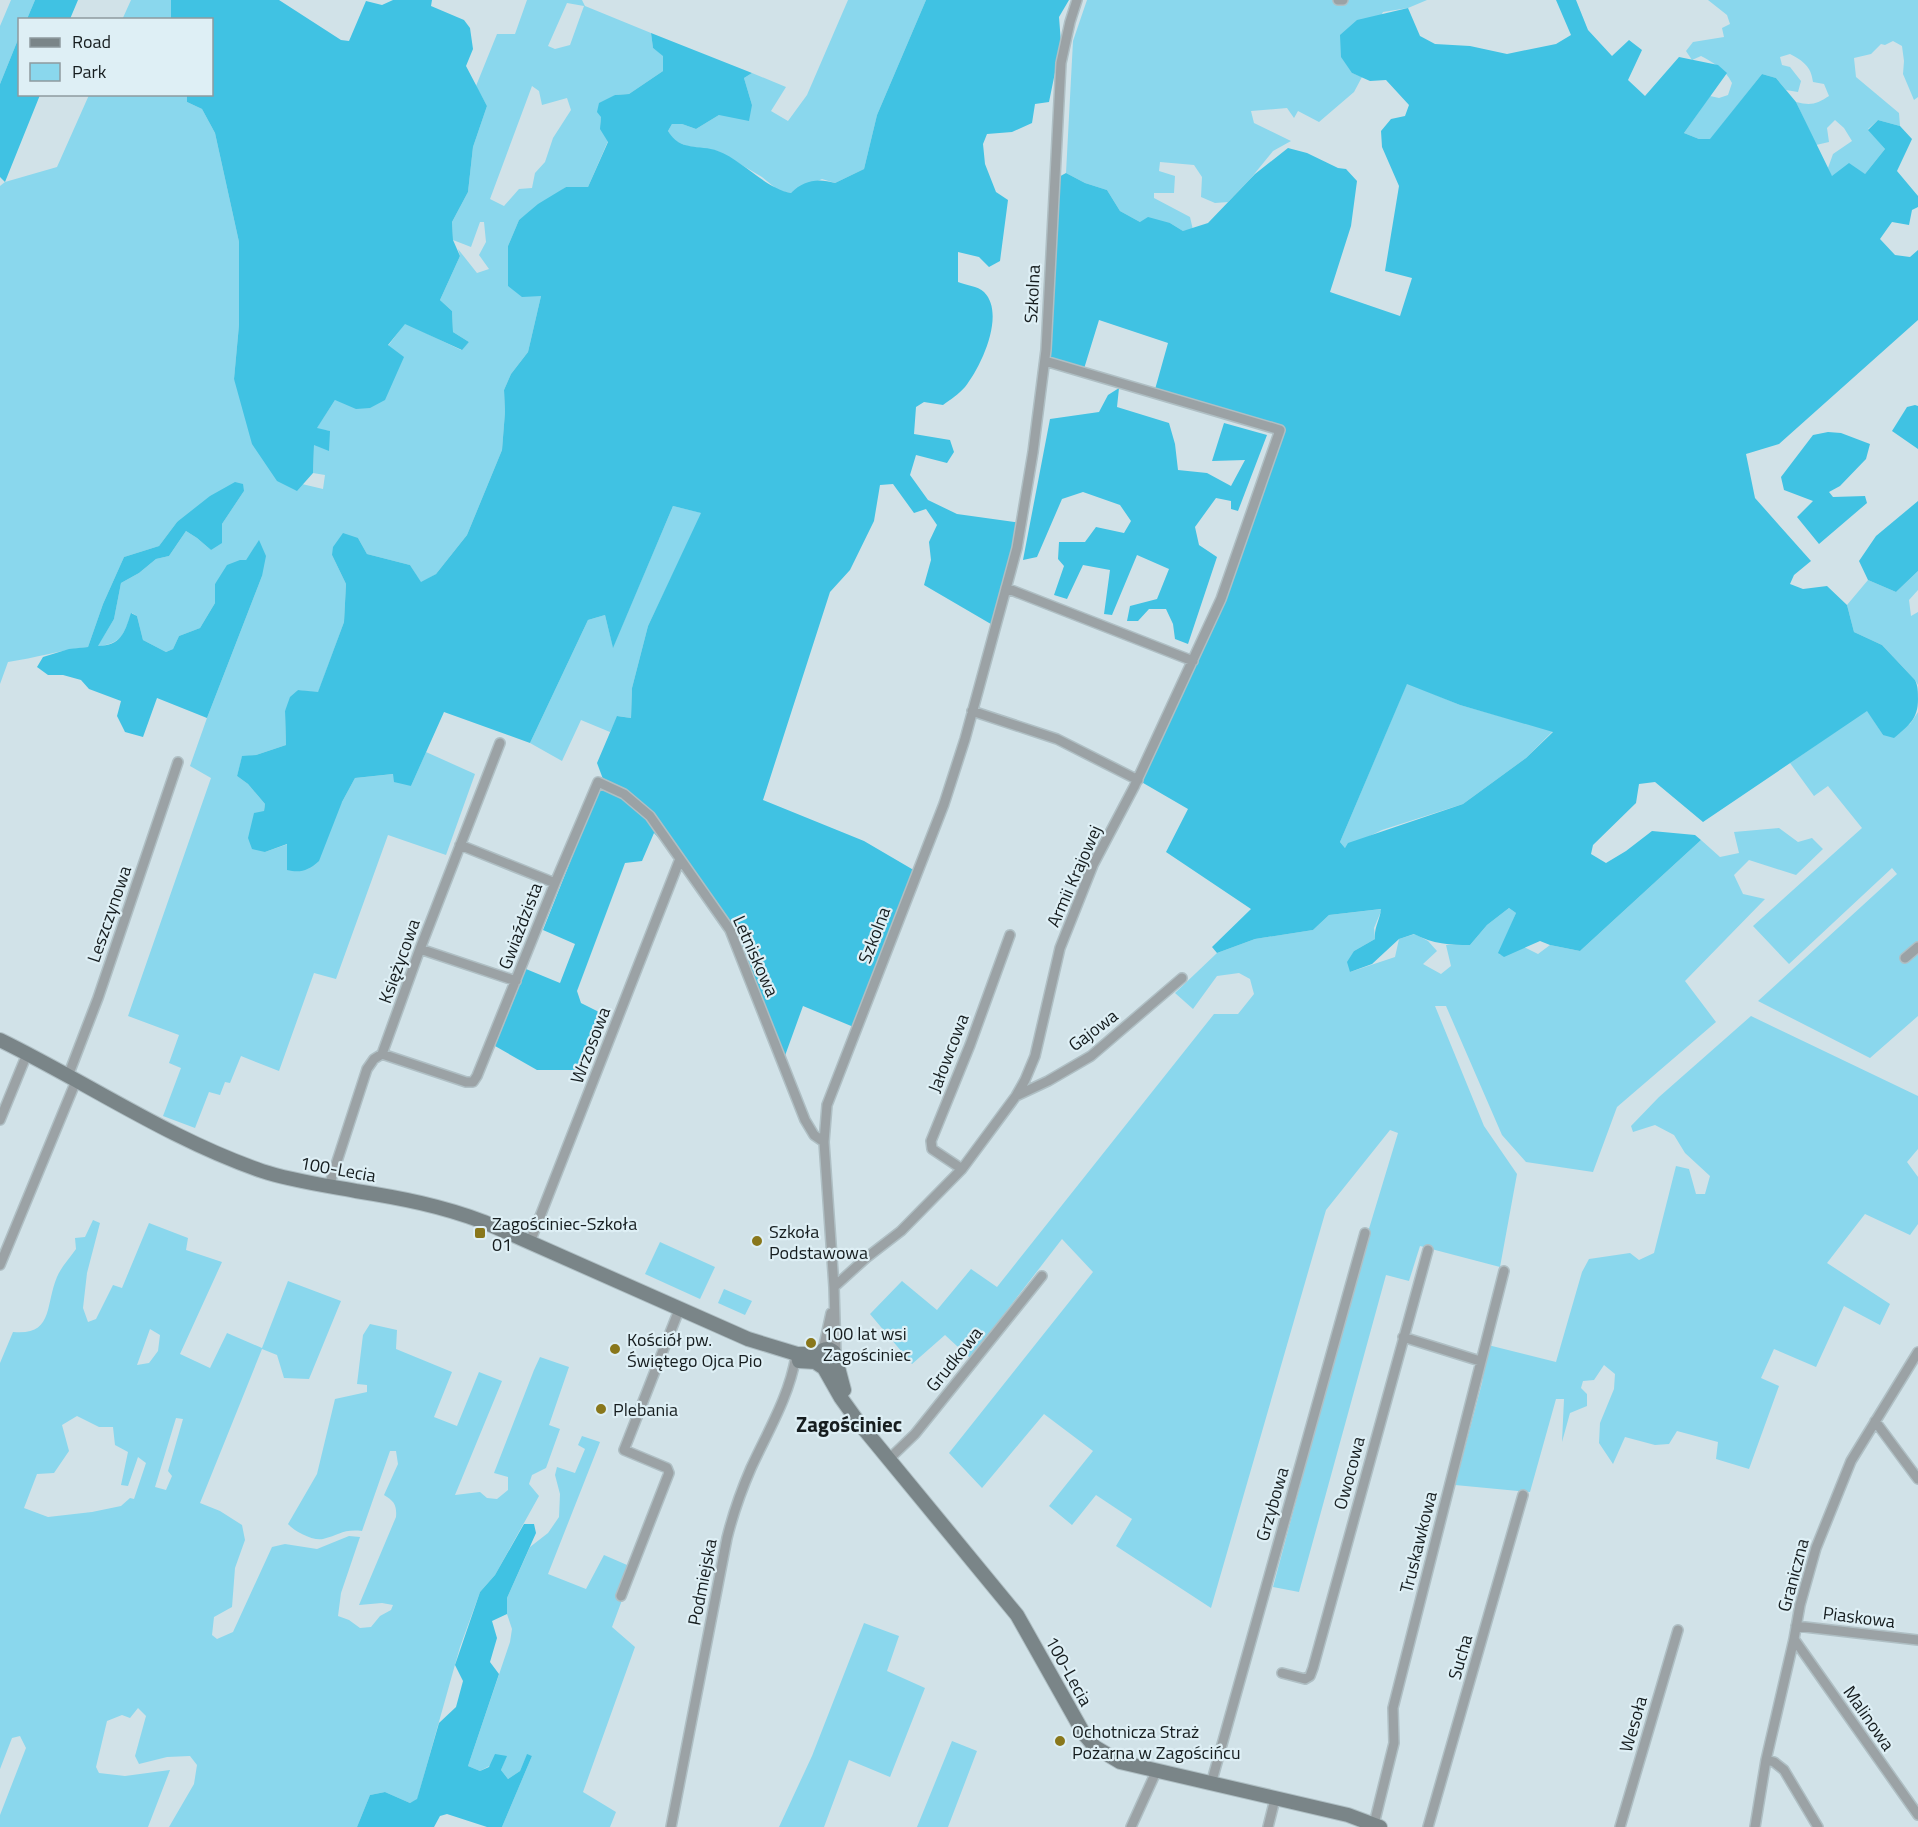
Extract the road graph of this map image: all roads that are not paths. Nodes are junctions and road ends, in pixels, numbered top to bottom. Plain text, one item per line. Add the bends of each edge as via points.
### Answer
1 (1077, 0) edge
2 (1338, 0) edge
3 (1343, 0) edge
4 (1045, 361) junction
5 (1006, 588) junction
6 (1192, 661) junction
7 (972, 711) junction
8 (500, 744) dead end
9 (178, 762) dead end
10 (1138, 780) junction
11 (598, 782) joint
12 (460, 845) junction
13 (680, 860) junction
14 (555, 883) junction
15 (1010, 935) dead end
16 (1918, 946) edge
17 (420, 949) junction
18 (1905, 958) dead end
19 (1182, 978) dead end
20 (516, 981) junction
21 (0, 1040) edge
22 (27, 1054) junction
23 (382, 1054) junction
24 (72, 1078) junction
25 (1016, 1096) junction
26 (0, 1120) edge
27 (824, 1142) junction
28 (962, 1169) junction
29 (329, 1186) junction
30 (1365, 1233) dead end
31 (530, 1242) junction
32 (1428, 1250) dead end
33 (0, 1265) edge
34 (1504, 1271) dead end
35 (1042, 1276) dead end
36 (834, 1287) junction
37 (833, 1302) junction
38 (680, 1310) junction
39 (1403, 1337) junction
40 (1918, 1352) edge
41 (796, 1357) junction
42 (826, 1358) junction
43 (1480, 1361) junction
44 (1875, 1421) junction
45 (889, 1460) junction
46 (1918, 1479) edge
47 (1523, 1495) dead end
48 (621, 1596) dead end
49 (1796, 1626) junction
50 (1678, 1630) dead end
51 (1794, 1639) junction
52 (1918, 1640) edge
53 (1282, 1673) dead end
54 (1766, 1760) junction
55 (1156, 1772) junction
56 (1211, 1784) junction
57 (1275, 1799) junction
58 (1918, 1815) edge
59 (1377, 1825) edge
60 (671, 1827) edge
61 (1131, 1827) edge
62 (1268, 1827) edge
63 (1428, 1827) edge
64 (1620, 1827) edge
65 (1755, 1827) edge
66 (1818, 1827) edge

1 - 4 street, Szkolna via 1061,63
2 - 3 street
4 - 5 street, Szkolna via 1018,540
4 - 6 street, Armii Krajowej via 1280,430 1221,599
5 - 6 street
5 - 7 street, Szkolna
6 - 10 street, Armii Krajowej
7 - 10 street via 1057,739
7 - 27 street, Szkolna via 944,804 834,1083 827,1105
8 - 12 street, Księżycowa
9 - 24 street, Leszczynowa
10 - 25 street, Armii Krajowej via 1093,865 1060,948 1035,1056
11 - 13 street, Letniskowa via 624,794 650,816
11 - 14 street, Gwiaździsta
12 - 14 street
12 - 17 street, Księżycowa
13 - 27 street, Letniskowa via 730,930 805,1120
13 - 31 street, Wrzosowa
14 - 20 street, Gwiaździsta
15 - 28 street, Jałowcowa via 931,1141 932,1149
16 - 18 street
17 - 20 street
17 - 23 street, Księżycowa
19 - 25 street, Gajowa via 1091,1056
20 - 23 street, Gwiaździsta via 473,1082
21 - 22 street, 100-Lecia
22 - 24 street, 100-Lecia
22 - 26 street
23 - 29 street, Księżycowa via 367,1069
24 - 29 street, 100-Lecia via 199,1146 264,1172
24 - 33 street, Leszczynowa
25 - 28 street, Armii Krajowej
27 - 36 street, Szkolna
28 - 36 street, Armii Krajowej via 901,1231
29 - 31 street, 100-Lecia via 436,1206
30 - 56 street, Grzybowa
31 - 38 street, 100-Lecia
32 - 39 street, Owocowa
34 - 43 street, Truskawkowa
35 - 45 street, Grudkowa via 915,1434
36 - 37 street, Szkolna
37 - 42 street, Szkolna
37 - 42 street, Szkolna
38 - 41 street, 100-Lecia via 764,1345 776,1354
38 - 48 street via 624,1450 667,1468 669,1473
39 - 43 street
39 - 53 street, Owocowa via 1313,1668 1305,1679
40 - 44 street, Graniczna
41 - 42 street, 100-Lecia
41 - 60 street, Podmiejska via 789,1389 751,1468 727,1538
42 - 45 street, 100-Lecia via 848,1407
43 - 59 street, Truskawkowa via 1393,1708 1394,1743
44 - 46 street
44 - 49 street, Graniczna via 1842,1479 1812,1559
45 - 55 street, 100-Lecia via 1017,1615 1095,1747 1120,1762
47 - 63 street, Sucha
49 - 51 street, Graniczna
49 - 52 street, Piaskowa
50 - 64 street, Wesoła
51 - 54 street, Graniczna
51 - 58 street, Malinowa
54 - 65 street, Graniczna
54 - 66 street via 1784,1770
55 - 56 street, 100-Lecia
55 - 61 street
56 - 57 street, 100-Lecia
57 - 59 street, 100-Lecia
57 - 62 street

